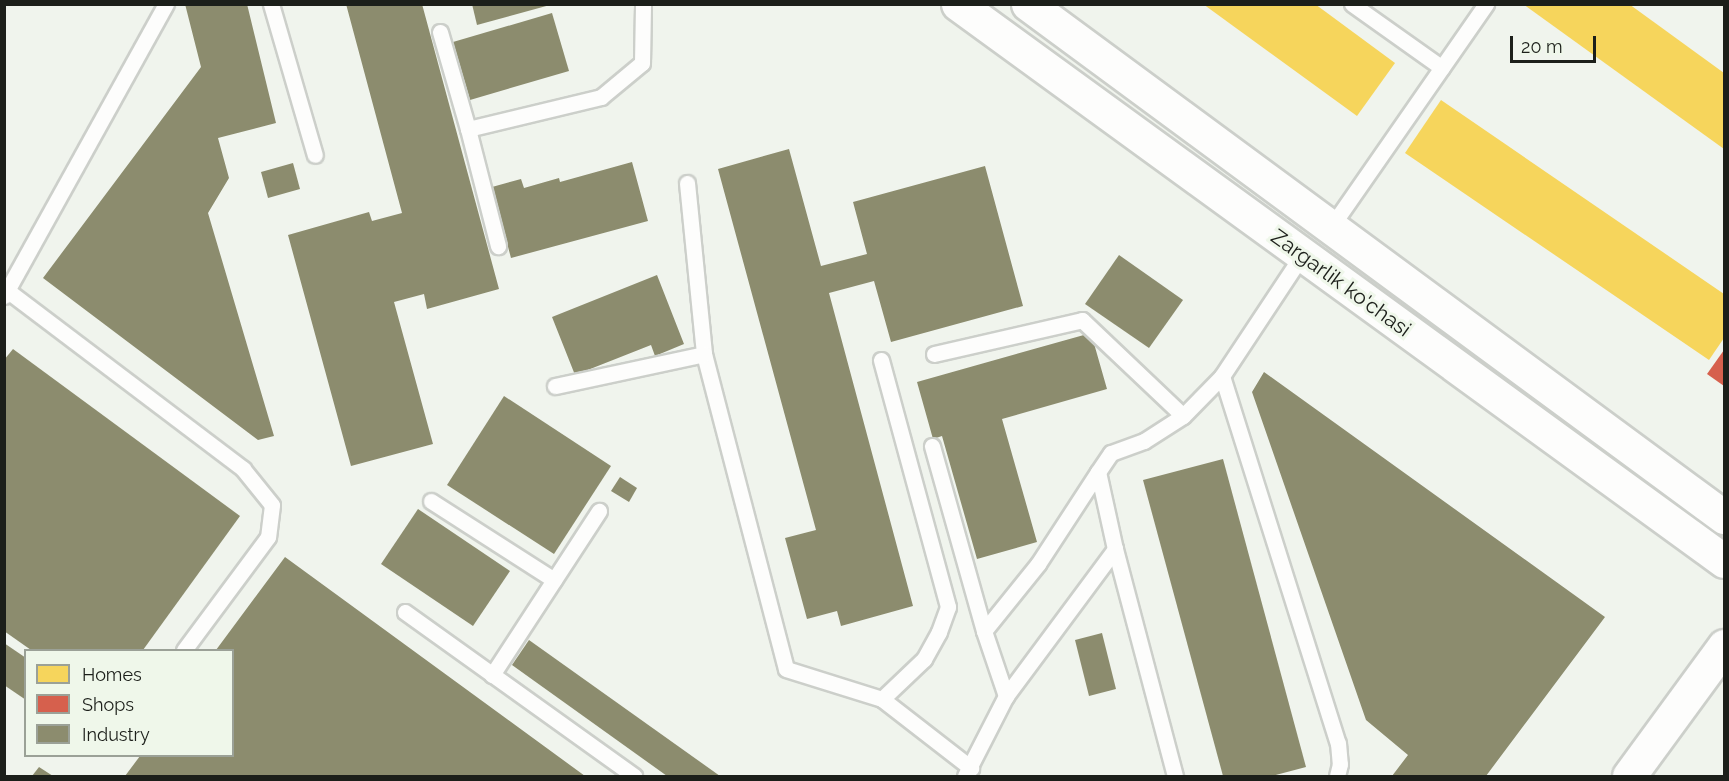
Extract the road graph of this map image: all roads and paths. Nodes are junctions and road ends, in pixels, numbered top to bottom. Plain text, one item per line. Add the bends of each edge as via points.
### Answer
1 (166, 4) edge
2 (271, 4) edge
3 (643, 4) edge
4 (958, 4) edge
5 (1028, 4) edge
6 (1352, 4) edge
7 (1486, 4) edge
8 (440, 32) dead end
9 (1442, 68) junction
10 (468, 129) junction
11 (315, 154) dead end
12 (687, 183) dead end
13 (1331, 227) junction
14 (498, 246) dead end
15 (1302, 255) junction
16 (6, 293) edge
17 (704, 354) junction
18 (934, 354) dead end
19 (881, 360) dead end
20 (1222, 376) junction
21 (555, 386) dead end
22 (1183, 416) junction
23 (932, 446) dead end
24 (1098, 472) junction
25 (431, 501) dead end
26 (599, 511) dead end
27 (1725, 517) edge
28 (1115, 549) junction
29 (1725, 561) edge
30 (554, 580) junction
31 (405, 612) dead end
32 (984, 631) junction
33 (1725, 646) edge
34 (185, 649) edge
35 (492, 675) junction
36 (1006, 696) junction
37 (882, 699) junction
38 (968, 772) edge
39 (634, 777) edge
40 (1175, 777) edge
41 (1337, 777) edge
42 (1629, 777) edge

1 - 16 lane
2 - 11 lane
3 - 10 lane via 642,63 601,98
4 - 15 main road, Zargarlik ko'chasi
5 - 13 main road, Zargarlik ko'chasi
6 - 9 lane
7 - 9 lane
8 - 10 lane
9 - 13 lane
10 - 14 lane
12 - 17 lane
13 - 27 main road, Zargarlik ko'chasi
15 - 20 lane
15 - 29 main road, Zargarlik ko'chasi
16 - 34 lane via 243,469 272,506 268,537
17 - 21 lane
17 - 37 lane via 786,669
18 - 22 lane via 1082,320
19 - 37 lane via 948,607 924,659
20 - 22 lane
20 - 41 lane via 1338,743
22 - 24 lane via 1144,441 1111,453
23 - 32 lane
24 - 28 lane
24 - 32 lane via 1038,564
25 - 30 lane
26 - 30 lane
28 - 36 lane
28 - 40 lane
30 - 35 lane
31 - 35 lane
32 - 36 lane
33 - 42 main road
35 - 39 lane
36 - 38 lane
37 - 38 lane

